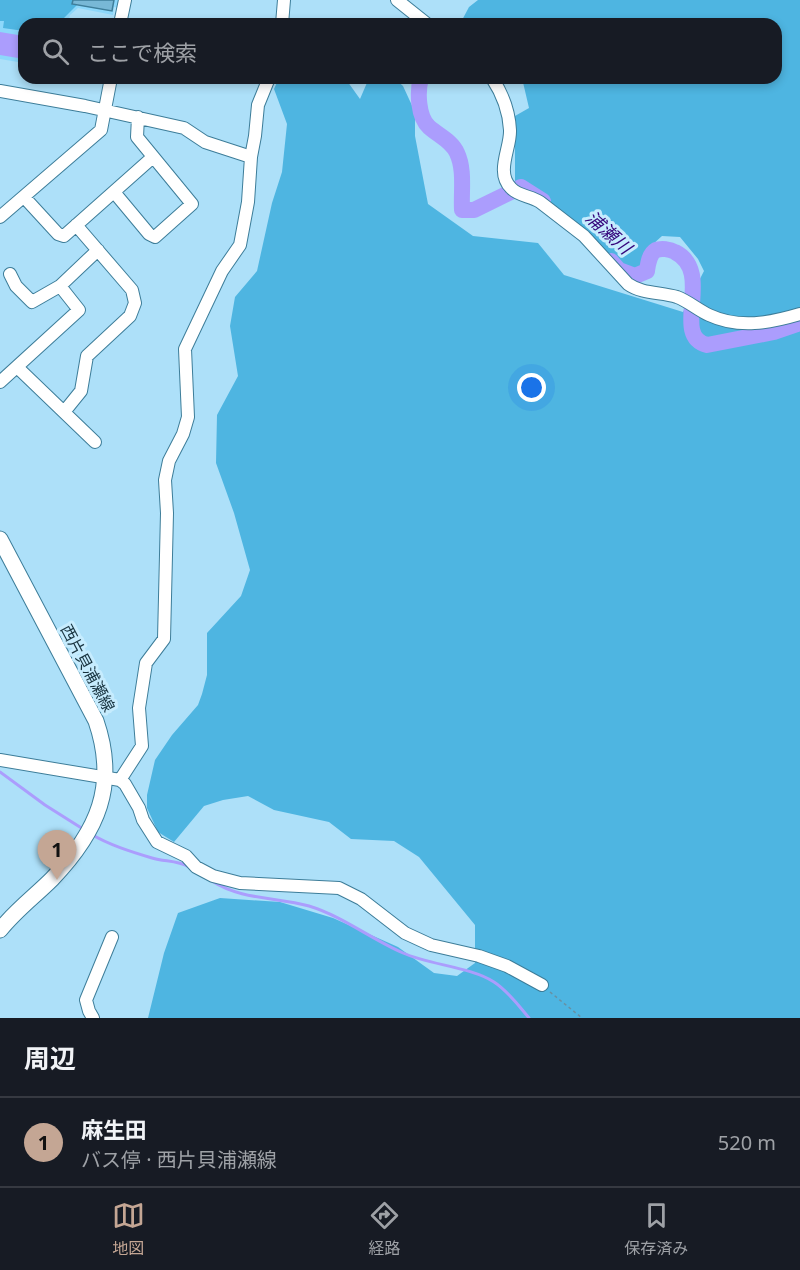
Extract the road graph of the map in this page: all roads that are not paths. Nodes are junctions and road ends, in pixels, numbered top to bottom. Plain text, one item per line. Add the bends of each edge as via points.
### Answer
1 (125, 0) edge
2 (284, 0) edge
3 (397, 0) edge
4 (121, 18) edge
5 (282, 18) edge
6 (420, 18) edge
7 (110, 84) edge
8 (267, 84) edge
9 (496, 84) edge
10 (0, 91) edge
11 (105, 111) junction
12 (138, 117) junction
13 (153, 157) junction
14 (251, 157) junction
15 (114, 192) junction
16 (24, 197) junction
17 (0, 218) edge
18 (76, 225) junction
19 (98, 250) junction
20 (10, 274) dead end
21 (60, 286) junction
22 (800, 314) edge
23 (17, 367) junction
24 (0, 382) edge
25 (64, 412) junction
26 (95, 442) dead end
27 (0, 539) edge
28 (0, 760) edge
29 (113, 778) junction
30 (0, 930) edge
31 (112, 937) dead end
32 (542, 985) road end
33 (93, 1018) edge

1 - 4 street
2 - 5 street
3 - 6 street
7 - 11 street
8 - 14 street via 258,105
9 - 22 street via 509,123 504,176 510,188 540,202 584,236 628,284 676,297 710,316 731,322 767,322
10 - 11 street
11 - 12 street
11 - 16 street via 101,130
12 - 13 street via 137,137
12 - 14 street via 184,128 205,142
13 - 15 street
13 - 15 street via 192,204 155,237
14 - 29 street via 240,245 222,270 185,348 188,417 169,460 165,480 164,639 146,663 139,708 142,746
15 - 18 street
16 - 17 street
16 - 18 street via 58,234 64,236
18 - 19 street
19 - 21 street
19 - 25 street via 132,290 135,303 130,316 87,356 81,391
20 - 21 street via 32,302
21 - 23 street via 79,310
23 - 24 street
23 - 25 street
25 - 26 street
27 - 29 main road, 西片貝浦瀬線 via 96,721
28 - 29 street
29 - 30 main road, 西片貝浦瀬線 via 88,830 62,868
29 - 32 street via 125,784 157,842 186,856 213,876 240,884 339,888 405,933 431,945 498,963
31 - 33 street via 86,1000

